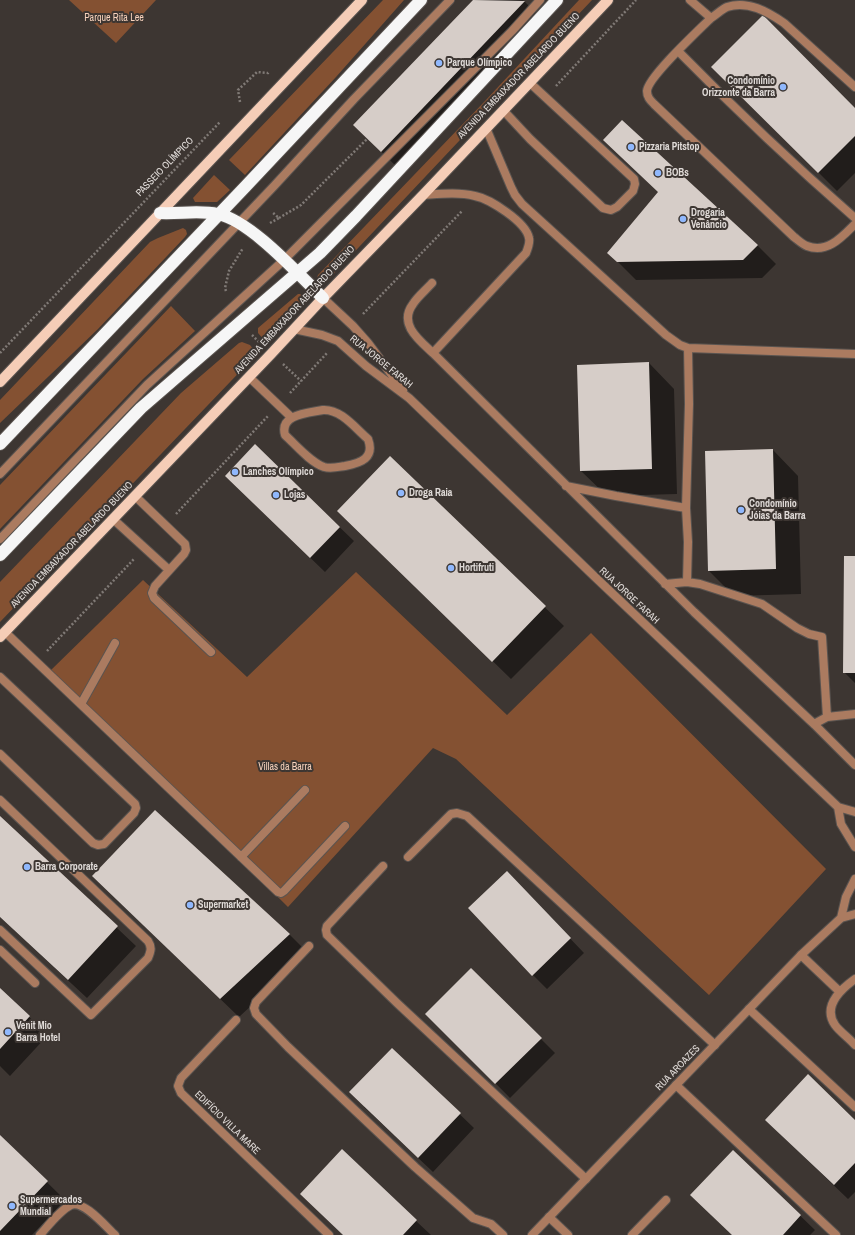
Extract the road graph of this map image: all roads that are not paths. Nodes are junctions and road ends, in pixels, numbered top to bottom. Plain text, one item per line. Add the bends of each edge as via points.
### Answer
1 (362, 0) edge
2 (421, 0) edge
3 (450, 0) edge
4 (540, 0) edge
5 (557, 0) edge
6 (608, 0) edge
7 (690, 0) edge
8 (711, 18) junction
9 (678, 51) junction
10 (530, 83) junction
11 (855, 87) edge
12 (503, 110) junction
13 (486, 128) junction
14 (423, 195) junction
15 (160, 213) junction
16 (219, 214) junction
17 (855, 218) edge
18 (239, 223) junction
19 (855, 224) edge
20 (284, 260) junction
21 (297, 274) junction
22 (432, 283) dead end
23 (323, 298) junction
24 (294, 329) junction
25 (688, 348) junction
26 (433, 353) junction
27 (855, 354) edge
28 (249, 377) junction
29 (0, 382) edge
30 (409, 398) junction
31 (291, 417) junction
32 (0, 444) edge
33 (0, 474) edge
34 (565, 486) junction
35 (135, 496) junction
36 (686, 508) junction
37 (113, 519) junction
38 (0, 539) edge
39 (0, 555) edge
40 (169, 570) junction
41 (687, 582) junction
42 (665, 584) junction
43 (2, 635) edge
44 (115, 643) dead end
45 (211, 652) dead end
46 (0, 677) edge
47 (81, 704) junction
48 (855, 714) edge
49 (827, 717) junction
50 (814, 724) junction
51 (0, 754) edge
52 (855, 765) edge
53 (305, 790) dead end
54 (0, 800) edge
55 (838, 807) junction
56 (855, 812) edge
57 (345, 826) dead end
58 (855, 847) edge
59 (241, 857) junction
60 (408, 857) dead end
61 (383, 866) dead end
62 (855, 879) edge
63 (855, 914) edge
64 (841, 918) junction
65 (0, 930) edge
66 (309, 946) dead end
67 (0, 950) edge
68 (801, 955) junction
69 (855, 979) edge
70 (35, 983) dead end
71 (840, 992) junction
72 (750, 1009) junction
73 (236, 1020) dead end
74 (855, 1044) edge
75 (715, 1045) junction
76 (676, 1085) junction
77 (855, 1107) edge
78 (586, 1179) junction
79 (666, 1200) dead end
80 (548, 1217) junction
81 (40, 1235) edge
82 (115, 1235) edge
83 (329, 1235) edge
84 (503, 1235) edge
85 (532, 1235) edge
86 (568, 1235) edge
87 (632, 1235) edge
88 (836, 1235) edge

1 - 15 main road
2 - 16 highway
3 - 18 street
4 - 20 street
5 - 21 highway, AVENIDA EMBAIXADOR ABELARDO BUENO via 356,216
6 - 10 main road, AVENIDA EMBAIXADOR ABELARDO BUENO
7 - 8 street
8 - 9 street
8 - 11 street via 727,7 741,5 771,14
9 - 17 street
9 - 19 street via 649,85 648,98 654,104 806,246 828,247 840,240
10 - 12 main road, AVENIDA EMBAIXADOR ABELARDO BUENO
10 - 12 street via 634,179 633,191 617,207 611,210 604,208 530,139
12 - 13 main road, AVENIDA EMBAIXADOR ABELARDO BUENO
13 - 14 main road, AVENIDA EMBAIXADOR ABELARDO BUENO
13 - 25 street via 511,187 522,204 666,335 680,346
14 - 23 main road, AVENIDA EMBAIXADOR ABELARDO BUENO
14 - 26 street via 458,193 494,203 510,214 525,229 529,238 526,253
15 - 16 highway via 195,211
15 - 29 main road
16 - 18 highway
16 - 32 highway
18 - 20 highway
18 - 33 street
20 - 21 highway
20 - 38 street via 147,385
21 - 23 highway
21 - 39 highway, AVENIDA EMBAIXADOR ABELARDO BUENO via 141,408
22 - 26 street via 412,304 408,320 410,330
23 - 24 main road, AVENIDA EMBAIXADOR ABELARDO BUENO
23 - 30 street, RUA JORGE FARAH via 368,343
24 - 28 main road, AVENIDA EMBAIXADOR ABELARDO BUENO
24 - 30 street, RUA JORGE FARAH via 338,341
25 - 27 street
25 - 36 street
26 - 34 street
28 - 31 street
28 - 35 main road, AVENIDA EMBAIXADOR ABELARDO BUENO
30 - 55 street, RUA JORGE FARAH
31 - 31 street via 285,424 286,435 316,463 334,468 356,464 370,453 368,439 340,414 331,410
34 - 36 street
34 - 42 street
35 - 37 main road, AVENIDA EMBAIXADOR ABELARDO BUENO
35 - 40 street via 185,544 184,554
36 - 41 street
37 - 40 street
37 - 43 main road, AVENIDA EMBAIXADOR ABELARDO BUENO
40 - 45 street via 155,586 152,592 154,598
41 - 42 street
41 - 49 street via 715,588 762,604 797,628 822,637
42 - 50 street
43 - 47 street
44 - 47 street
46 - 51 street via 135,804 134,813 104,844 93,843
47 - 59 street
48 - 49 street
49 - 50 street
50 - 52 street
53 - 59 street
54 - 65 street via 148,941 151,951 148,958 91,1016
55 - 56 street, RUA JORGE FARAH
55 - 58 street via 841,824
57 - 59 street via 281,893
60 - 75 street via 451,814 467,816
61 - 78 street via 327,926 327,935
62 - 64 street via 846,897
63 - 64 street, RUA AROAZES
64 - 68 street, RUA AROAZES
66 - 84 street via 256,1002 256,1014 322,1079 473,1218 491,1224
67 - 70 street
68 - 71 street
68 - 72 street, RUA AROAZES
69 - 71 street
71 - 74 street via 833,1000 832,1017 835,1025
72 - 75 street, RUA AROAZES
72 - 77 street
73 - 83 street, EDIFÍCIO VILLA MARE via 181,1078 178,1086 181,1093
75 - 76 street, RUA AROAZES
76 - 78 street, RUA AROAZES
76 - 88 street
78 - 80 street, RUA AROAZES
79 - 87 street
80 - 85 street, RUA AROAZES
80 - 86 street
81 - 82 street via 65,1210 77,1204 83,1206

